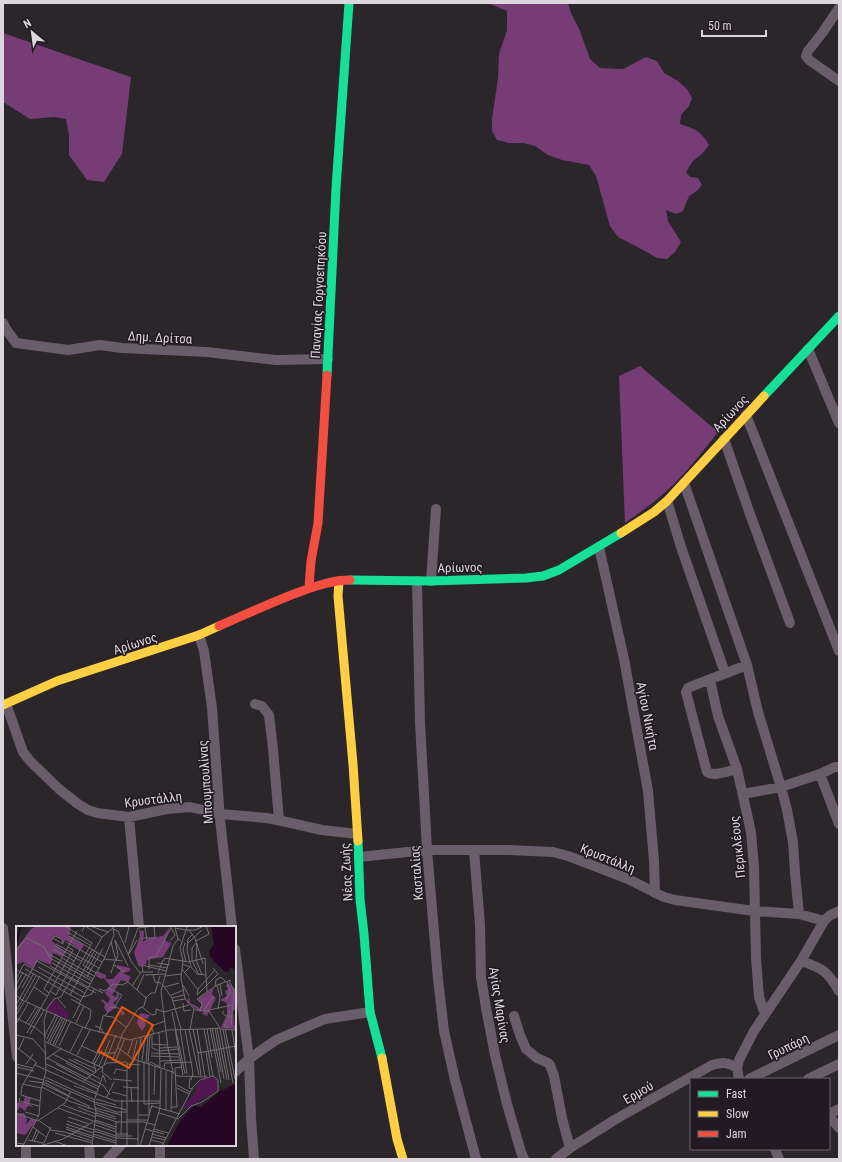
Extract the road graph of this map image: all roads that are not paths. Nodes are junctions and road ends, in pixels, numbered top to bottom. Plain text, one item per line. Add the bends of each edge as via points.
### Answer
1 (349, 3) edge
2 (839, 8) edge
3 (839, 81) edge
4 (839, 316) edge
5 (3, 323) edge
6 (808, 349) junction
7 (328, 359) junction
8 (746, 414) junction
9 (839, 422) edge
10 (724, 439) junction
11 (684, 483) junction
12 (667, 501) junction
13 (436, 509) dead end
14 (599, 547) junction
15 (339, 580) junction
16 (417, 581) junction
17 (431, 581) junction
18 (309, 587) junction
19 (790, 623) dead end
20 (199, 635) junction
21 (839, 651) edge
22 (747, 665) junction
23 (725, 673) junction
24 (710, 680) junction
25 (4, 704) edge
26 (255, 704) dead end
27 (839, 767) edge
28 (737, 768) junction
29 (820, 774) junction
30 (781, 787) junction
31 (742, 794) junction
32 (220, 814) junction
33 (128, 817) junction
34 (279, 820) junction
35 (839, 824) edge
36 (357, 834) junction
37 (427, 850) junction
38 (474, 850) junction
39 (359, 857) junction
40 (655, 893) junction
41 (754, 911) junction
42 (839, 911) edge
43 (799, 914) junction
44 (824, 921) junction
45 (139, 926) edge
46 (232, 926) edge
47 (3, 928) edge
48 (236, 956) edge
49 (801, 961) junction
50 (839, 991) edge
51 (370, 1012) junction
52 (765, 1014) junction
53 (514, 1016) dead end
54 (839, 1035) edge
55 (16, 1048) edge
56 (249, 1059) junction
57 (839, 1064) edge
58 (737, 1068) junction
59 (236, 1071) edge
60 (739, 1078) edge
61 (751, 1078) edge
62 (810, 1078) edge
63 (839, 1109) edge
64 (830, 1114) edge
65 (830, 1116) edge
66 (839, 1128) edge
67 (26, 1146) edge
68 (89, 1146) edge
69 (120, 1146) edge
70 (160, 1146) edge
71 (570, 1148) junction
72 (774, 1150) edge
73 (26, 1159) edge
74 (90, 1159) edge
75 (108, 1159) edge
76 (160, 1159) edge
77 (254, 1159) edge
78 (403, 1159) edge
79 (476, 1159) edge
80 (524, 1159) edge
81 (556, 1159) edge
82 (779, 1159) edge

1 - 7 street, Παναγίας Γοργοεπηκόου via 336,188
2 - 3 street via 806,56
4 - 6 street, Αρίωνος
5 - 7 street, Δημ. Δρίτσα via 16,343 68,350 100,345 207,352 276,360
6 - 8 street, Αρίωνος
6 - 9 street
7 - 18 street, Παναγίας Γοργοεπηκόου via 318,523
8 - 10 street, Αρίωνος
8 - 21 street
10 - 11 street, Αρίωνος
10 - 19 street
11 - 12 street, Αρίωνος
11 - 22 street
12 - 14 street, Αρίωνος
12 - 23 street
13 - 17 street
14 - 17 street, Αρίωνος via 559,570 537,577
14 - 40 street, Αγίου Νικήτα via 624,659 648,791
15 - 16 street, Αρίωνος
15 - 18 street, Αρίωνος
15 - 36 street, Νέας Ζωής via 338,596
16 - 17 street, Αρίωνος
16 - 37 street, Κασταλίας via 420,723
18 - 20 street, Αρίωνος
20 - 25 street, Αρίωνος via 57,681
20 - 32 street, Μπουμπουλίνας via 204,651 212,708
22 - 23 street
22 - 30 street via 758,712
23 - 24 street
24 - 28 street, Περικλέους via 718,716
24 - 28 street via 690,687 686,692 706,770 711,774
25 - 33 street, Κρυστάλλη via 23,752 59,789 88,810
26 - 34 street via 262,706 270,715
27 - 29 street
28 - 31 street, Περικλέους
29 - 30 street
29 - 35 street
30 - 31 street
30 - 43 street via 793,842
31 - 41 street, Περικλέους via 751,832
32 - 33 street, Κρυστάλλη via 190,807
32 - 34 street, Κρυστάλλη
32 - 46 street, Μπουμπουλίνας
33 - 45 street
34 - 36 street, Κρυστάλλη via 322,830
36 - 39 street, Νέας Ζωής
37 - 38 street, Κρυστάλλη
37 - 39 street, Κρυστάλλη
37 - 79 street, Κασταλίας via 444,1031
38 - 40 street, Κρυστάλλη via 552,852 628,879
38 - 80 street, Αγίας Μαρίνας via 481,977 486,1008 507,1104
39 - 51 street, Νέας Ζωής
40 - 41 street, Κρυστάλλη via 674,900
41 - 43 street, Κρυστάλλη
41 - 52 street, Περικλέους via 759,997
42 - 44 street
43 - 44 street, Κρυστάλλη
44 - 49 street
47 - 55 street
48 - 56 street
49 - 50 street via 819,967 833,980
49 - 52 street
51 - 56 street via 325,1019 276,1040
51 - 78 street, Νέας Ζωής
52 - 58 street
53 - 71 street via 526,1049 550,1065
54 - 61 street, Γρυπάρη
56 - 59 street
56 - 77 street
57 - 62 street
58 - 60 street
58 - 71 street, Ερμού via 729,1063 712,1065
63 - 64 street
65 - 66 street
67 - 73 street
68 - 74 street
69 - 75 street
70 - 76 street
71 - 81 street, Ερμού
72 - 82 street

